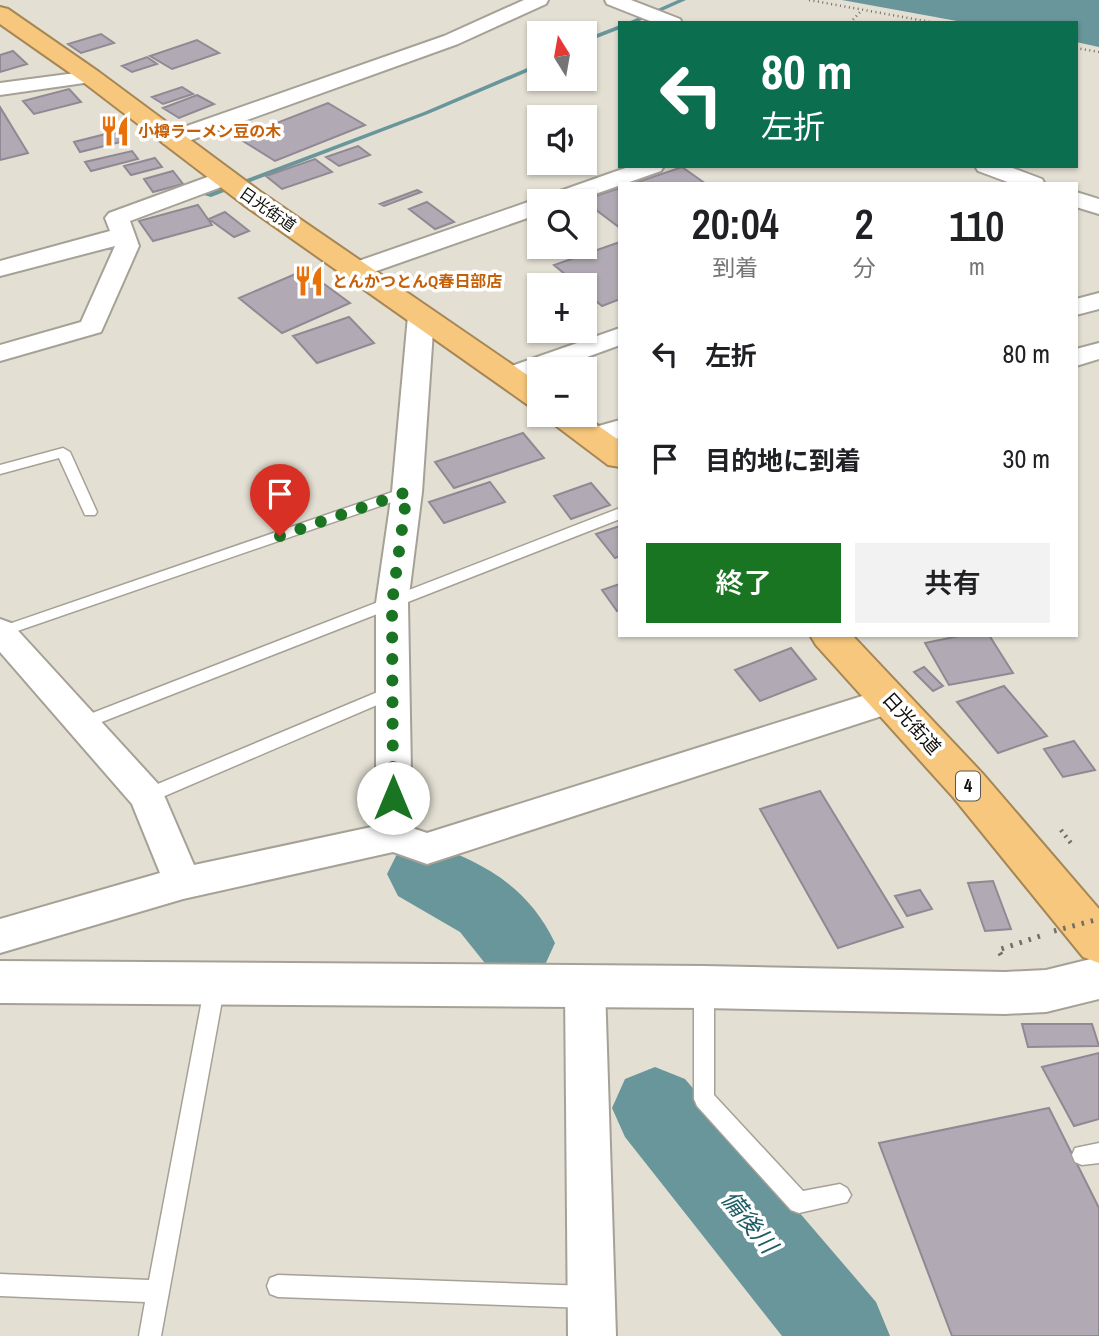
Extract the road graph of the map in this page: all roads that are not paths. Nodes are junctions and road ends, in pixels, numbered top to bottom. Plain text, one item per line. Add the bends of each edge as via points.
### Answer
1 (539, 0) edge
2 (614, 0) edge
3 (0, 14) edge
4 (667, 20) edge
5 (90, 77) junction
6 (0, 89) edge
7 (172, 139) junction
8 (647, 168) edge
9 (991, 168) edge
10 (226, 180) junction
11 (1029, 182) edge
12 (588, 189) edge
13 (527, 210) edge
14 (123, 236) junction
15 (0, 269) edge
16 (356, 270) junction
17 (1099, 301) edge
18 (1078, 306) edge
19 (421, 316) junction
20 (618, 337) edge
21 (1099, 351) edge
22 (0, 353) edge
23 (1078, 357) edge
24 (510, 376) junction
25 (527, 389) edge
26 (605, 433) edge
27 (618, 454) edge
28 (0, 470) edge
29 (407, 492) junction
30 (90, 512) dead end
31 (618, 514) edge
32 (392, 603) junction
33 (0, 632) edge
34 (831, 637) edge
35 (392, 692) junction
36 (891, 700) junction
37 (83, 723) junction
38 (146, 796) junction
39 (394, 837) junction
40 (183, 883) junction
41 (0, 936) edge
42 (1099, 943) edge
43 (1099, 978) edge
44 (0, 982) edge
45 (216, 982) junction
46 (585, 986) junction
47 (704, 987) junction
48 (839, 1195) dead end
49 (0, 1285) edge
50 (278, 1286) dead end
51 (158, 1291) junction
52 (591, 1316) edge
53 (150, 1336) edge

1 - 7 street via 450,40
2 - 4 street
3 - 5 highway, 日光街道
5 - 6 street
5 - 7 highway, 日光街道
7 - 10 highway, 日光街道
8 - 12 street
9 - 11 street
10 - 14 street via 117,218
10 - 16 highway, 日光街道
13 - 16 street
14 - 15 street
14 - 22 street via 127,246 92,327
16 - 19 highway, 日光街道
17 - 18 street
19 - 24 highway, 日光街道
19 - 29 street
20 - 24 street
21 - 23 street
24 - 25 highway, 日光街道
26 - 27 highway
28 - 30 lane via 63,452
29 - 32 street
29 - 33 lane
31 - 32 lane
32 - 35 street
32 - 37 lane
33 - 37 street
34 - 36 highway, 日光街道 / 4
35 - 38 lane
35 - 39 street
36 - 39 street via 428,849
36 - 42 highway, 日光街道 / 4
37 - 38 street
38 - 40 street
39 - 40 street
40 - 41 street
43 - 47 street via 1046,991 1005,993
44 - 45 street
45 - 46 street
45 - 51 lane
46 - 47 street
46 - 52 street
47 - 48 lane via 704,1099 799,1202
49 - 51 lane
50 - 52 lane
51 - 53 lane

